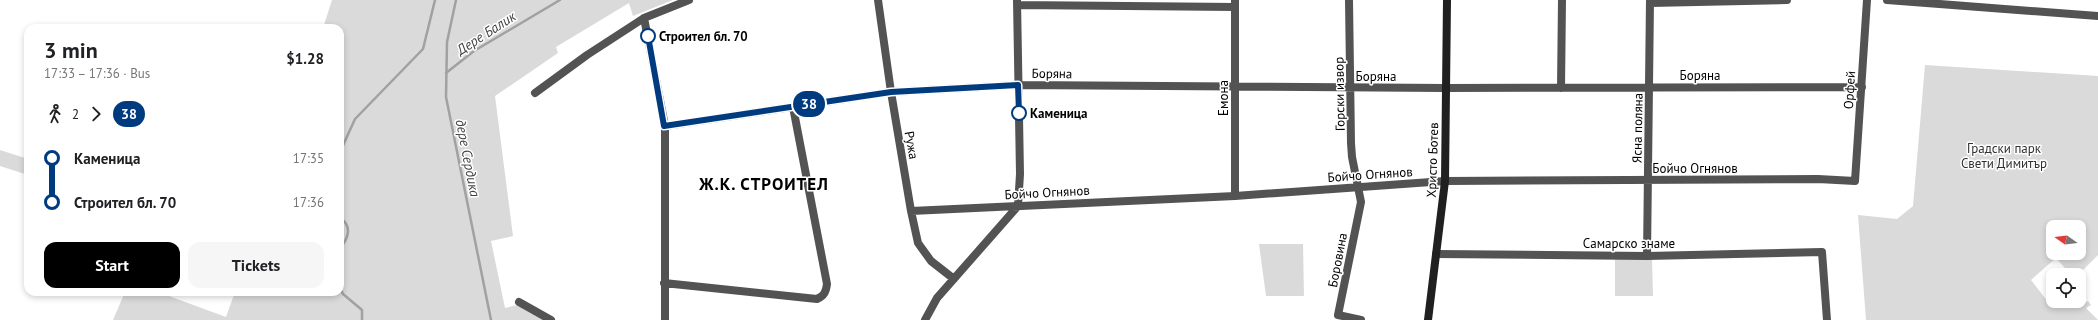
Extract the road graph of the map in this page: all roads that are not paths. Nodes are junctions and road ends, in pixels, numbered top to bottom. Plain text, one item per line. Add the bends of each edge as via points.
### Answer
1 (689, 0) edge
2 (878, 0) edge
3 (1349, 0) edge
4 (1447, 0) edge
5 (1562, 0) edge
6 (1786, 0) edge
7 (1867, 0) edge
8 (1886, 0) edge
9 (1650, 1) edge
10 (1017, 3) edge
11 (1235, 4) edge
12 (2098, 16) edge
13 (644, 18) junction
14 (1018, 85) junction
15 (1235, 87) junction
16 (1649, 87) junction
17 (1862, 87) junction
18 (1351, 88) junction
19 (1445, 88) junction
20 (1561, 88) junction
21 (891, 92) junction
22 (535, 93) dead end
23 (793, 107) junction
24 (664, 126) junction
25 (1648, 180) junction
26 (1445, 181) junction
27 (1855, 181) joint
28 (1358, 187) junction
29 (1235, 196) junction
30 (1018, 206) junction
31 (911, 211) junction
32 (1436, 254) junction
33 (1647, 256) junction
34 (954, 279) junction
35 (664, 283) junction
36 (519, 302) dead end
37 (551, 320) edge
38 (665, 320) edge
39 (925, 320) edge
40 (1361, 320) edge
41 (1428, 320) edge
42 (1827, 320) edge

1 - 13 street
2 - 21 street, Ружа
3 - 18 street, Горски извор
4 - 19 street, Христо Ботев
5 - 20 street
6 - 9 street
7 - 17 street, Орфей
8 - 12 street
9 - 16 street, Ясна поляна
10 - 11 street
10 - 14 street
11 - 15 street, Емона
13 - 22 street
13 - 24 street
14 - 15 street, Боряна
14 - 21 street, Боряна
14 - 30 street
15 - 18 street, Боряна
15 - 29 street, Емона
16 - 17 street, Боряна
16 - 20 street, Боряна
16 - 25 street, Ясна поляна
17 - 27 street, Орфей
18 - 19 street, Боряна
18 - 28 street, Горски извор via 1352,158
19 - 20 street, Боряна
19 - 26 street, Христо Ботев
21 - 23 street, Боряна
21 - 31 street, Ружа
23 - 24 street, Боряна
23 - 35 street via 827,284 826,292 816,300
24 - 35 street
25 - 26 street, Бойчо Огнянов
25 - 27 street, Бойчо Огнянов
25 - 33 street, Ясна поляна
26 - 28 street, Бойчо Огнянов
26 - 32 street, Христо Ботев
28 - 29 street, Бойчо Огнянов
28 - 40 street, Боровина via 1361,202 1338,315
29 - 30 street, Бойчо Огнянов
30 - 31 street, Бойчо Огнянов
30 - 34 street
31 - 34 street, Ружа via 918,243 931,261
32 - 33 street, Самарско знаме
32 - 41 street, Христо Ботев
33 - 42 street, Самарско знаме via 1822,252
34 - 39 street via 937,298
35 - 38 street
36 - 37 street

